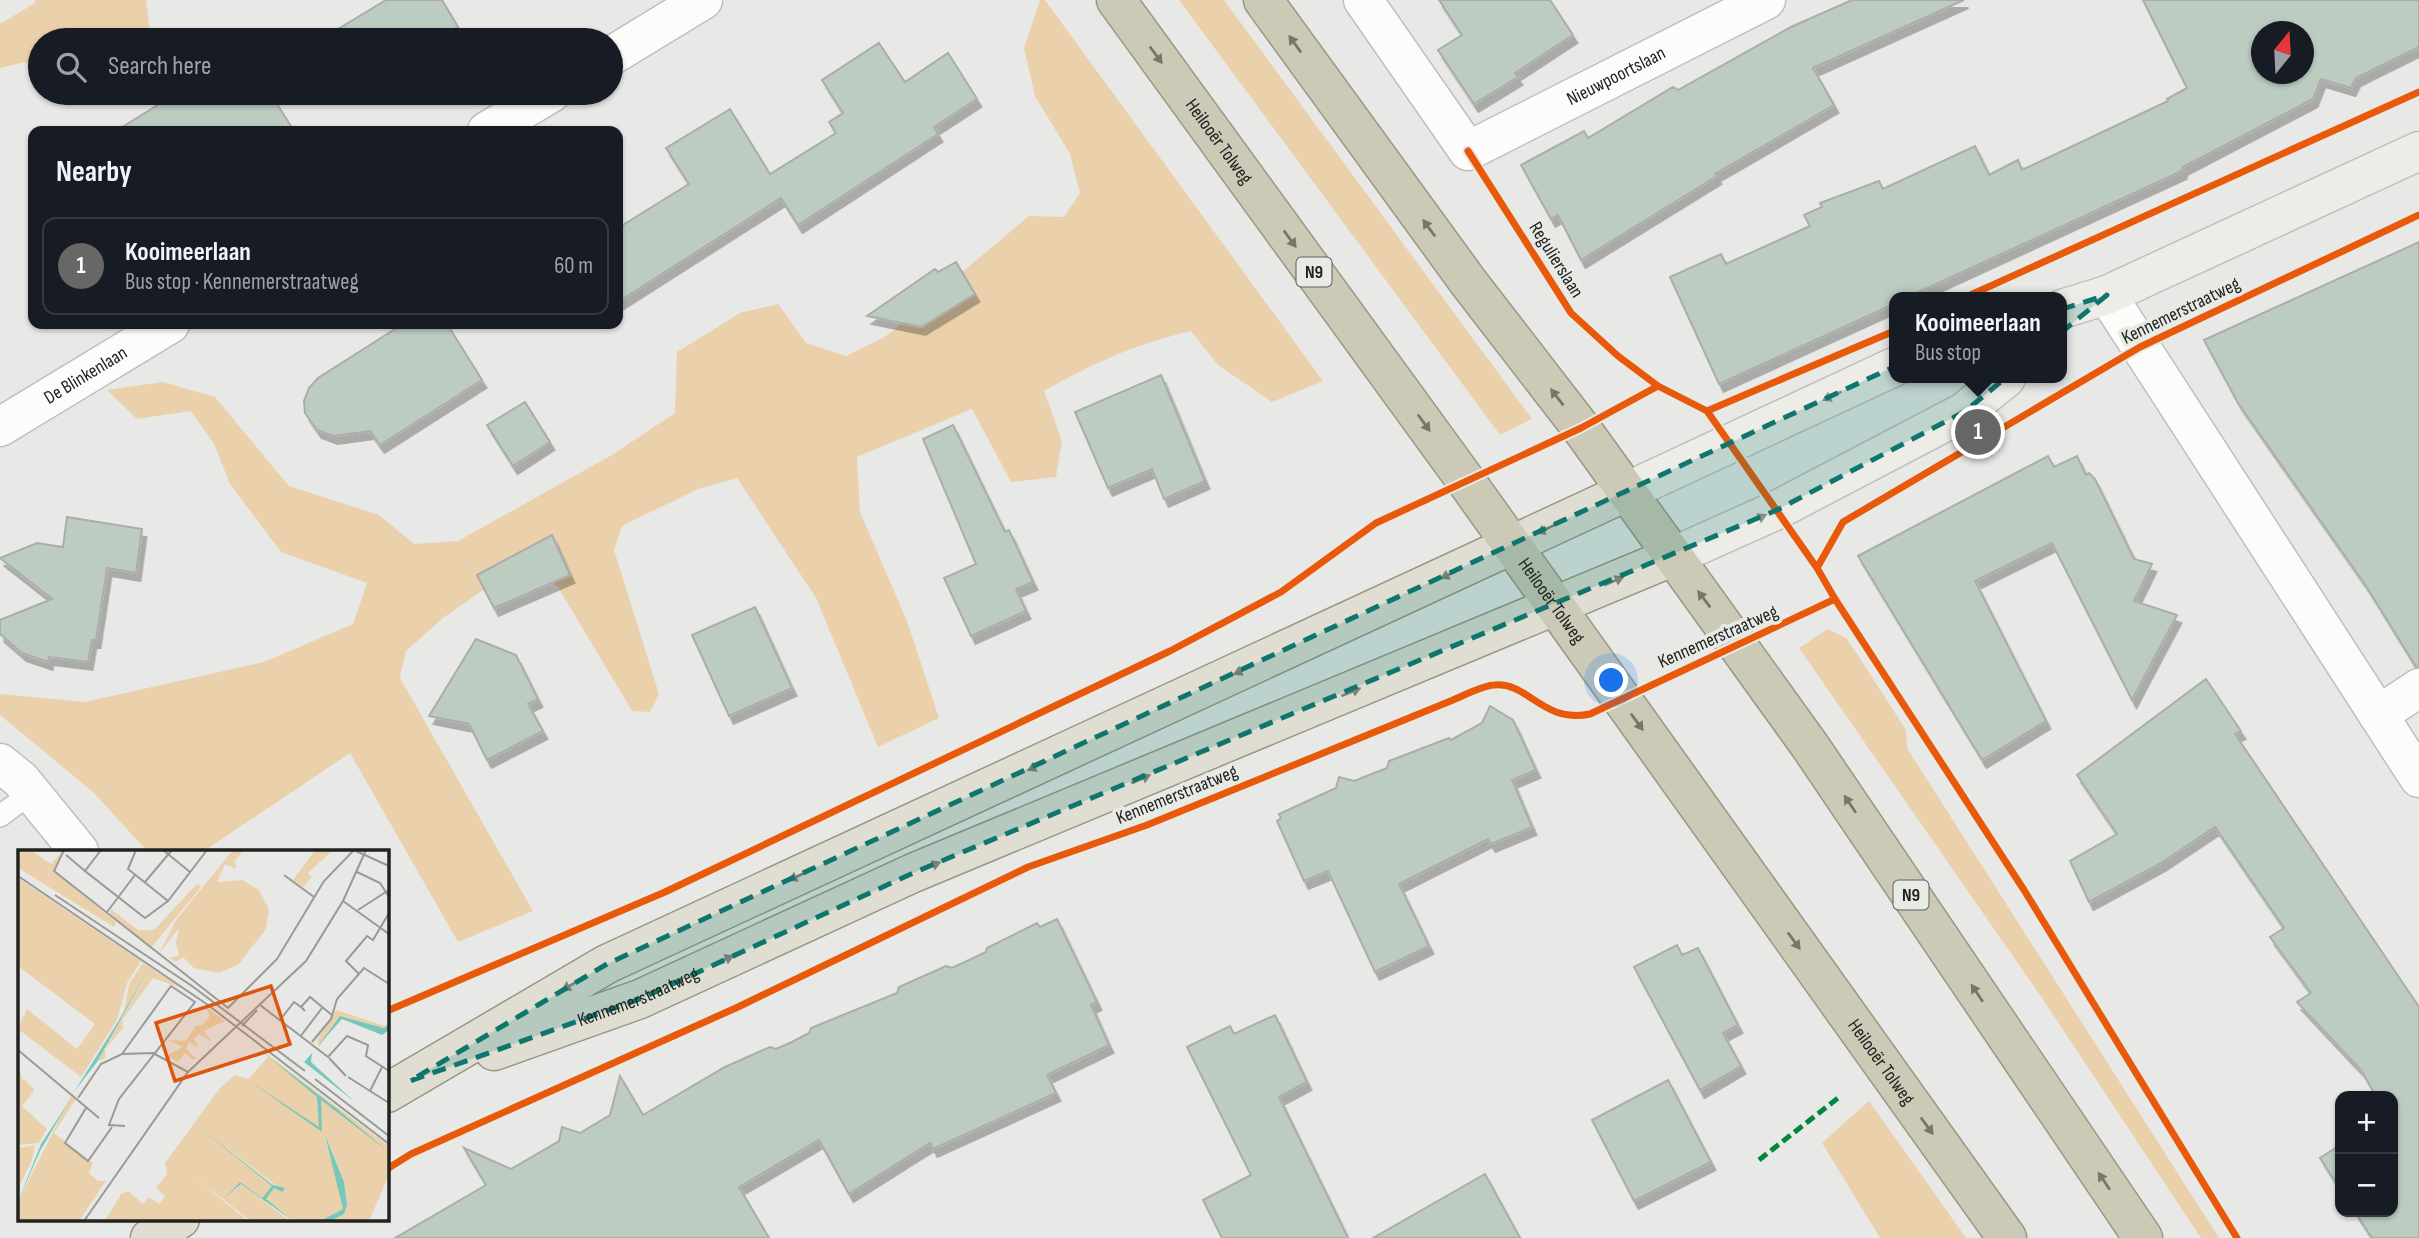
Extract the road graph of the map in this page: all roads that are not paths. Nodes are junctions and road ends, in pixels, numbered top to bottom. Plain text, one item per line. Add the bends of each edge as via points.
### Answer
1 (704, 0) edge
2 (1116, 0) edge
3 (1263, 0) edge
4 (1363, 0) edge
5 (1766, 0) edge
6 (623, 49) edge
7 (531, 105) edge
8 (495, 126) edge
9 (2419, 151) edge
10 (2107, 295) junction
11 (2067, 307) edge
12 (2067, 328) edge
13 (162, 329) edge
14 (1889, 369) edge
15 (2000, 383) edge
16 (0, 427) edge
17 (1626, 492) junction
18 (1511, 545) junction
19 (1672, 557) junction
20 (1555, 606) junction
21 (2419, 688) edge
22 (2378, 715) junction
23 (0, 763) edge
24 (2419, 778) edge
25 (31, 793) junction
26 (0, 817) edge
27 (78, 850) edge
28 (398, 1087) edge
29 (178, 1220) edge
30 (150, 1238) edge
31 (2007, 1238) edge
32 (2143, 1238) edge

1 - 6 street
2 -> 18 highway, Heilooër Tolweg / N9
17 -> 3 highway, N9
4 - 5 street, Nieuwpoortslaan via 1468,152
7 - 8 street
9 - 10 main road
10 - 11 main road
10 - 12 main road
10 - 22 street
13 - 16 street, De Blinkenlaan
14 -> 17 main road, Kennemerstraatweg
19 -> 15 main road, Kennemerstraatweg via 1777,510 1964,412
17 -> 18 main road, Kennemerstraatweg
17 - 19 highway, N9
18 - 20 highway, Heilooër Tolweg / N9
18 -> 28 main road, Kennemerstraatweg via 607,964
20 -> 19 main road, Kennemerstraatweg
32 -> 19 highway, N9 via 1810,746
28 -> 20 main road, Kennemerstraatweg via 640,999 914,873
20 -> 31 highway, Heilooër Tolweg / N9
21 - 22 street
22 - 24 street
23 - 25 street
25 - 26 lane
25 - 27 street
29 - 30 main road

